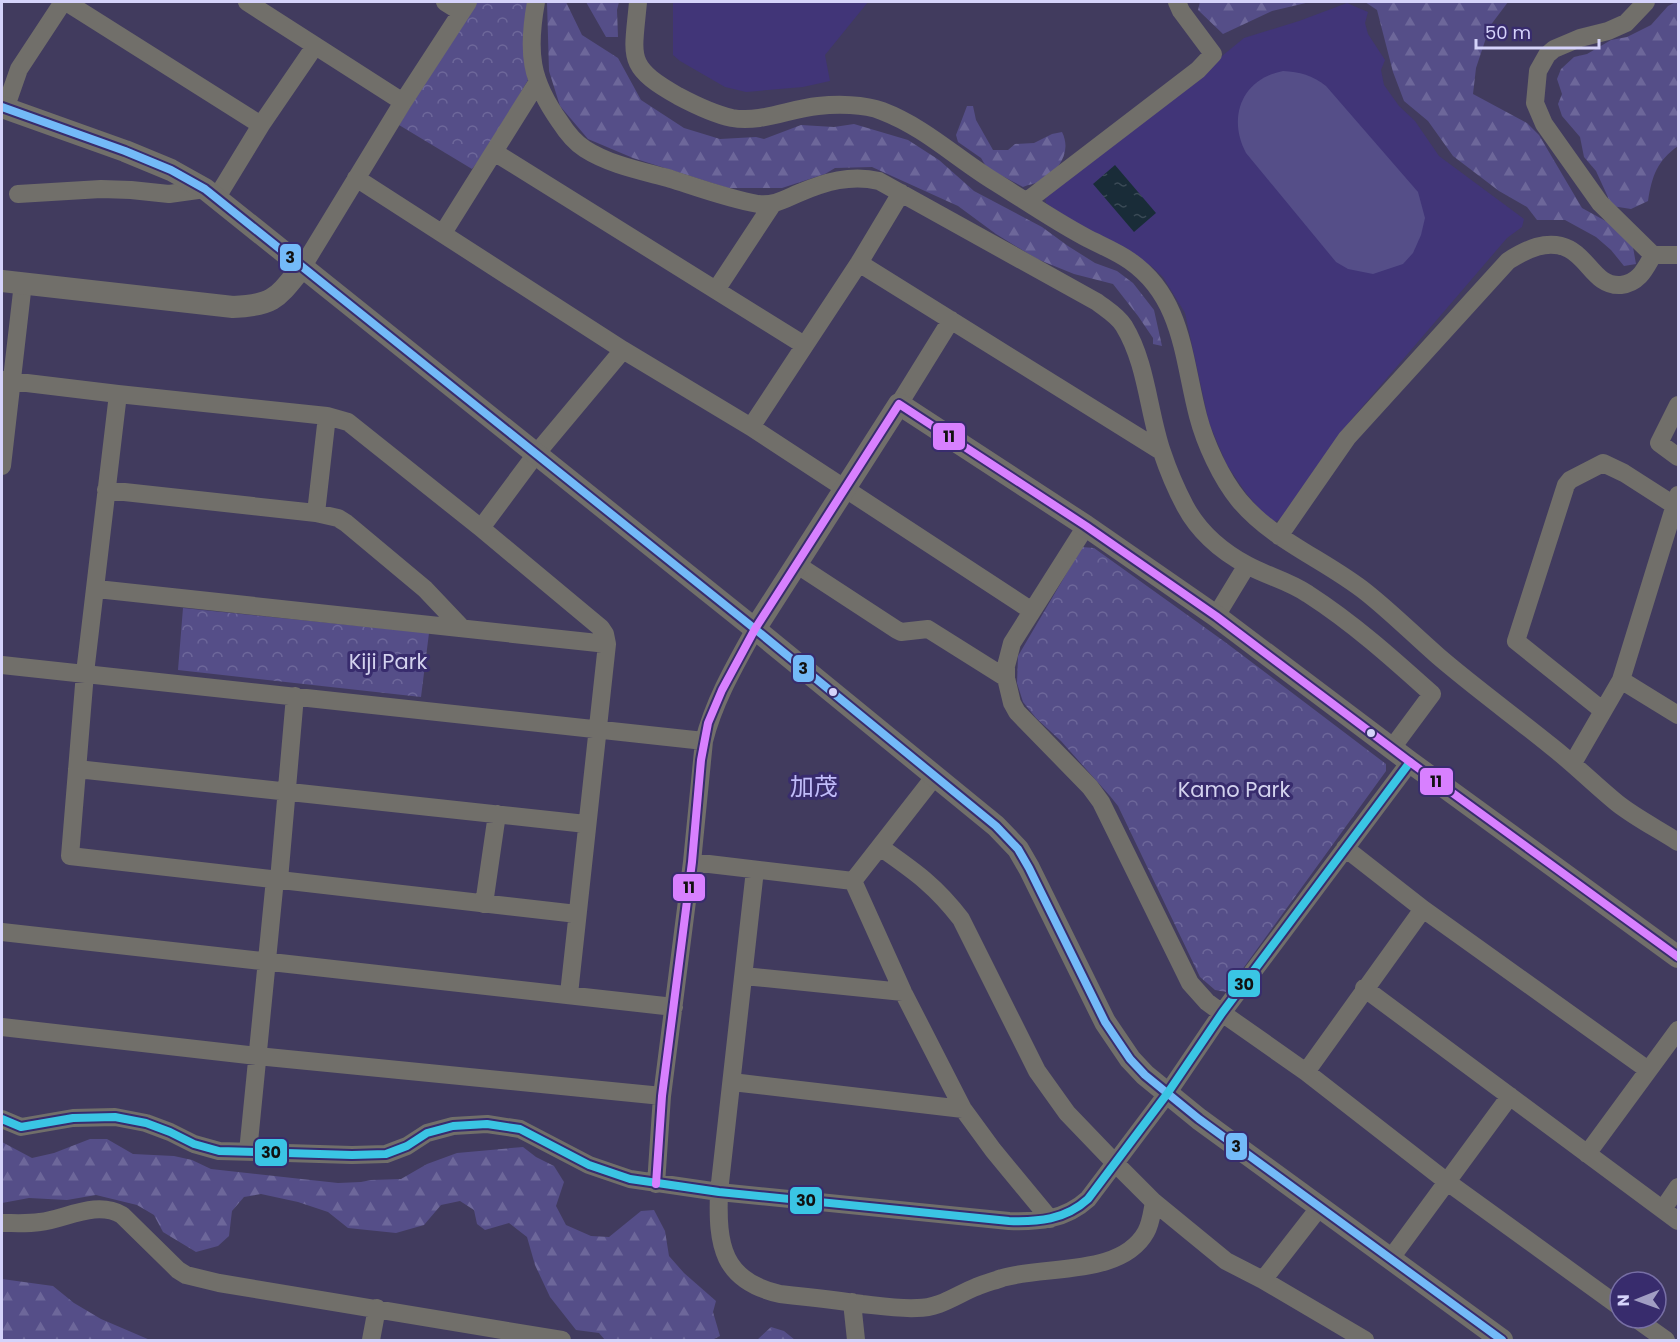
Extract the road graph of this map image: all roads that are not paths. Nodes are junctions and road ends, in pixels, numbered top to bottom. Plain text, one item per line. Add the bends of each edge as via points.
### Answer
1 (64, 2) edge
2 (247, 2) edge
3 (445, 2) edge
4 (536, 2) edge
5 (638, 2) edge
6 (1177, 2) edge
7 (1646, 2) edge
8 (464, 7) edge
9 (315, 46) junction
10 (537, 83) junction
11 (403, 102) junction
12 (3, 108) edge
13 (261, 125) junction
14 (494, 152) junction
15 (356, 178) junction
16 (211, 193) junction
17 (901, 193) junction
18 (18, 194) dead end
19 (1027, 201) junction
20 (772, 205) junction
21 (443, 233) junction
22 (1653, 255) junction
23 (1678, 255) edge
24 (859, 263) junction
25 (303, 266) junction
26 (13, 282) edge
27 (716, 290) junction
28 (951, 320) junction
29 (804, 345) junction
30 (622, 350) junction
31 (6, 380) edge
32 (118, 394) junction
33 (899, 405) junction
34 (1678, 405) edge
35 (327, 416) junction
36 (751, 427) junction
37 (1161, 451) junction
38 (536, 454) junction
39 (1678, 457) edge
40 (2, 466) edge
41 (844, 487) junction
42 (106, 490) junction
43 (1676, 500) edge
44 (316, 513) junction
45 (1086, 526) junction
46 (481, 528) junction
47 (1279, 536) junction
48 (796, 564) junction
49 (1247, 566) junction
50 (97, 589) junction
51 (1032, 610) junction
52 (1215, 616) junction
53 (462, 628) junction
54 (755, 629) junction
55 (607, 644) junction
56 (2, 664) edge
57 (85, 673) junction
58 (1006, 678) junction
59 (1620, 680) junction
60 (295, 696) junction
61 (1602, 710) junction
62 (1678, 715) edge
63 (597, 730) junction
64 (704, 741) junction
65 (1392, 748) junction
66 (1410, 762) junction
67 (1573, 763) junction
68 (77, 769) junction
69 (935, 776) junction
70 (286, 792) junction
71 (496, 814) junction
72 (586, 824) junction
73 (1678, 842) edge
74 (880, 847) junction
75 (1345, 848) junction
76 (692, 862) junction
77 (755, 870) junction
78 (277, 880) junction
79 (853, 880) junction
80 (484, 904) junction
81 (1423, 909) junction
82 (577, 914) junction
83 (2, 932) edge
84 (1678, 957) edge
85 (267, 963) junction
86 (744, 976) junction
87 (1364, 988) junction
88 (903, 992) junction
89 (569, 994) junction
90 (674, 1007) junction
91 (1222, 1013) junction
92 (2, 1027) edge
93 (1678, 1030) edge
94 (257, 1056) junction
95 (1648, 1070) junction
96 (1306, 1072) junction
97 (732, 1082) junction
98 (1167, 1094) junction
99 (662, 1096) junction
100 (1510, 1096) junction
101 (963, 1108) junction
102 (2, 1119) edge
103 (248, 1152) junction
104 (1587, 1154) junction
105 (1115, 1163) junction
106 (1446, 1182) junction
107 (656, 1184) junction
108 (1678, 1187) edge
109 (719, 1192) junction
110 (1154, 1202) junction
111 (1319, 1208) junction
112 (1663, 1209) junction
113 (1050, 1219) junction
114 (1678, 1221) edge
115 (2, 1223) edge
116 (1391, 1258) junction
117 (1263, 1280) junction
118 (1608, 1298) edge
119 (852, 1302) junction
120 (377, 1308) junction
121 (1651, 1330) edge
122 (1678, 1331) edge
123 (371, 1341) edge
124 (562, 1341) edge
125 (856, 1341) edge
126 (1365, 1341) edge
127 (1502, 1341) edge
128 (1666, 1341) edge
129 (1672, 1341) edge

1 - 12 street via 19,69
1 - 13 street
2 - 9 street
3 - 8 street
4 - 10 street via 531,41
5 - 19 street via 634,50 639,67 649,79 687,101 734,118 760,118 818,106 878,109 938,141
6 - 19 street via 1213,54 1190,77
7 - 22 street via 1626,23 1580,38 1547,55 1538,71 1535,103 1544,124 1600,203
8 - 11 street
9 - 11 street
9 - 13 street
10 - 14 street
10 - 20 street via 571,138 585,149 648,173 751,203
11 - 15 street
12 - 16 street via 125,151 171,170
13 - 16 street
14 - 21 street
14 - 27 street
15 - 21 street
15 - 25 street
16 - 18 street via 111,189
16 - 25 street
17 - 20 street via 862,177 814,187
17 - 24 street
17 - 37 street via 1112,313 1124,325 1137,357
19 - 47 street via 1131,261 1166,299 1177,326 1208,446 1236,496
20 - 27 street
21 - 30 street
22 - 23 street
22 - 47 street via 1637,279 1623,285 1602,281 1569,248 1554,245 1528,249 1508,261 1347,438
24 - 28 street
24 - 29 street
25 - 26 street via 268,303 233,307
25 - 38 street
26 - 31 street
27 - 29 street
28 - 33 street
28 - 37 street
29 - 36 street
30 - 36 street
30 - 38 street
31 - 32 street
31 - 40 street
32 - 35 street
32 - 42 street
33 - 41 street
33 - 45 street
34 - 39 street via 1659,443
35 - 44 street
35 - 46 street via 348,422
36 - 41 street
37 - 49 street via 1186,508 1203,532
38 - 46 street
38 - 54 street
41 - 48 street
41 - 51 street
42 - 44 street
42 - 50 street
43 - 59 street
43 - 61 street via 1603,463 1566,485 1516,641
44 - 53 street via 346,523 425,590
45 - 51 street
45 - 52 street
46 - 55 street via 601,628
47 - 67 street via 1366,592 1441,658
48 - 54 street
48 - 58 street via 897,630 928,629
49 - 52 street
49 - 65 street via 1308,594 1368,637 1432,694
50 - 53 street
50 - 57 street
51 - 58 street via 1010,650
52 - 65 street
53 - 55 street
54 - 64 street via 722,690
54 - 69 street
55 - 63 street
56 - 57 street
57 - 60 street
57 - 68 street
58 - 91 street via 1017,712 1101,802 1190,983
59 - 61 street
59 - 62 street
60 - 63 street
60 - 70 street
61 - 67 street
63 - 64 street
63 - 72 street
64 - 76 street
65 - 66 street
66 - 75 street
66 - 84 street
67 - 73 street via 1619,804
68 - 70 street
68 - 78 street via 70,856
69 - 74 street
69 - 98 street via 1018,849 1105,1022 1131,1059
70 - 71 street
70 - 78 street
71 - 72 street
71 - 80 street
72 - 82 street
74 - 79 street
74 - 105 street via 926,880 961,919 1037,1071 1067,1113
75 - 81 street
75 - 91 street
76 - 77 street
76 - 90 street
77 - 79 street
77 - 86 street
78 - 80 street
78 - 85 street
79 - 88 street
80 - 82 street
81 - 87 street
81 - 95 street
82 - 89 street
83 - 85 street
85 - 89 street
85 - 94 street
86 - 88 street
86 - 97 street
87 - 96 street
87 - 100 street
88 - 101 street
89 - 90 street
90 - 99 street
91 - 96 street
91 - 98 street
92 - 94 street
93 - 95 street
94 - 99 street
94 - 103 street
95 - 104 street
96 - 106 street
97 - 101 street
97 - 109 street
98 - 105 street
98 - 111 street
99 - 107 street
100 - 104 street
100 - 106 street
101 - 113 street
102 - 103 street via 21,1127 73,1118 115,1117 146,1123 205,1148
103 - 107 street via 387,1154 427,1133 453,1126 508,1125 589,1165
104 - 112 street
105 - 110 street
105 - 113 street via 1079,1207
106 - 116 street
106 - 118 street
107 - 109 street
108 - 112 street
109 - 113 street via 1009,1221
109 - 119 street via 722,1245 733,1267 750,1284 780,1294
110 - 117 street via 1226,1261
110 - 119 street via 1151,1221 1137,1244 1103,1263 1005,1277 928,1307
111 - 116 street
111 - 117 street
112 - 114 street
115 - 120 street via 40,1222 87,1211 112,1211 122,1215 186,1275
116 - 127 street
117 - 126 street
119 - 125 street
120 - 123 street
120 - 124 street
121 - 128 street
122 - 129 street

